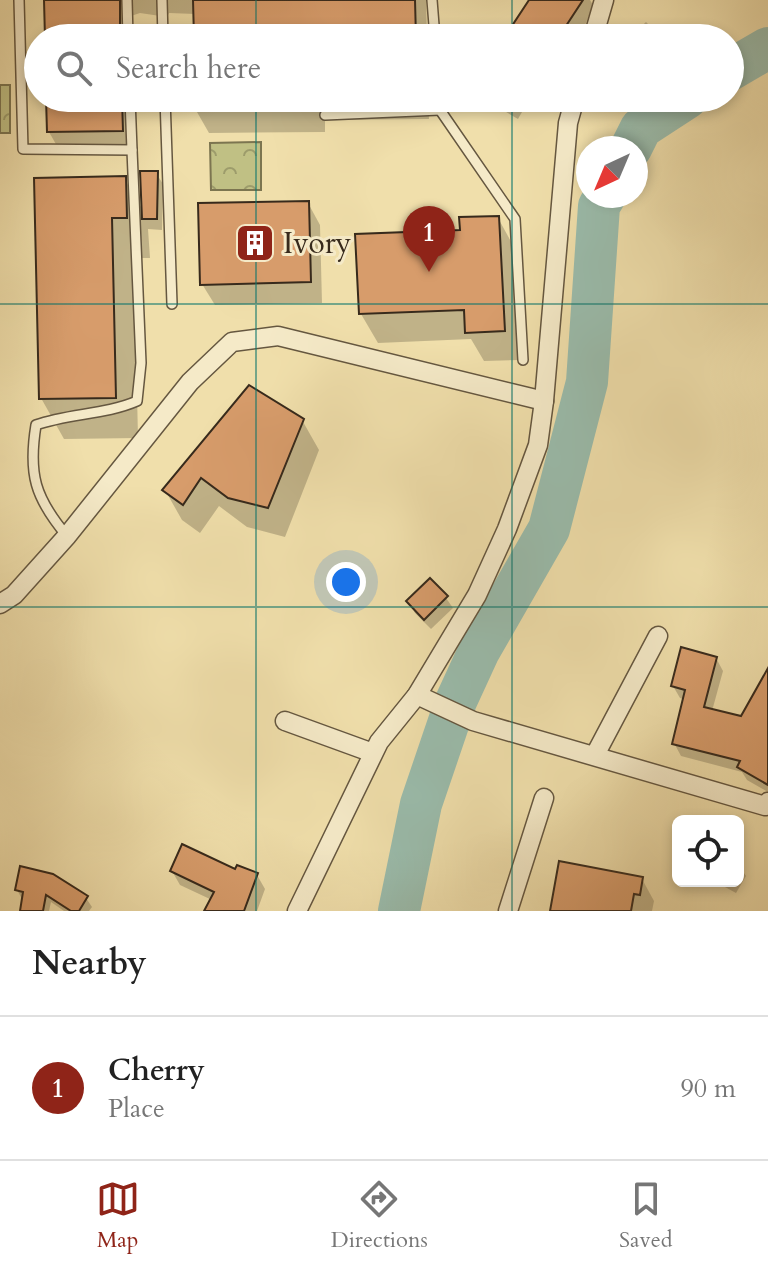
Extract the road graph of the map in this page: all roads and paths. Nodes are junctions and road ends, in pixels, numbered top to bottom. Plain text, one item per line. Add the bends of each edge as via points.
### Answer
1 (19, 0) edge
2 (127, 0) edge
3 (162, 0) edge
4 (432, 0) edge
5 (604, 0) edge
6 (128, 24) edge
7 (163, 24) edge
8 (434, 24) edge
9 (597, 24) edge
10 (131, 112) edge
11 (165, 112) edge
12 (394, 112) edge
13 (441, 112) edge
14 (571, 112) edge
15 (325, 115) dead end
16 (132, 150) junction
17 (172, 304) dead end
18 (523, 360) dead end
19 (544, 401) junction
20 (67, 536) junction
21 (0, 604) edge
22 (658, 636) dead end
23 (425, 699) junction
24 (285, 721) dead end
25 (373, 753) junction
26 (595, 755) junction
27 (544, 798) dead end
28 (767, 805) edge
29 (297, 911) edge
30 (508, 911) edge

1 - 16 lane via 23,149
2 - 6 lane
3 - 7 lane
4 - 8 lane
5 - 9 street
10 - 16 lane
11 - 17 lane
12 - 15 lane
13 - 18 lane via 515,219
14 - 19 street
16 - 20 lane via 141,363 137,401 117,410 36,425 33,479
19 - 20 street via 278,336 232,342 190,382
19 - 23 street via 538,445 507,529
20 - 21 street
22 - 26 street
23 - 25 street
23 - 26 street via 473,721
24 - 25 street
25 - 29 street
26 - 28 street
27 - 30 street

